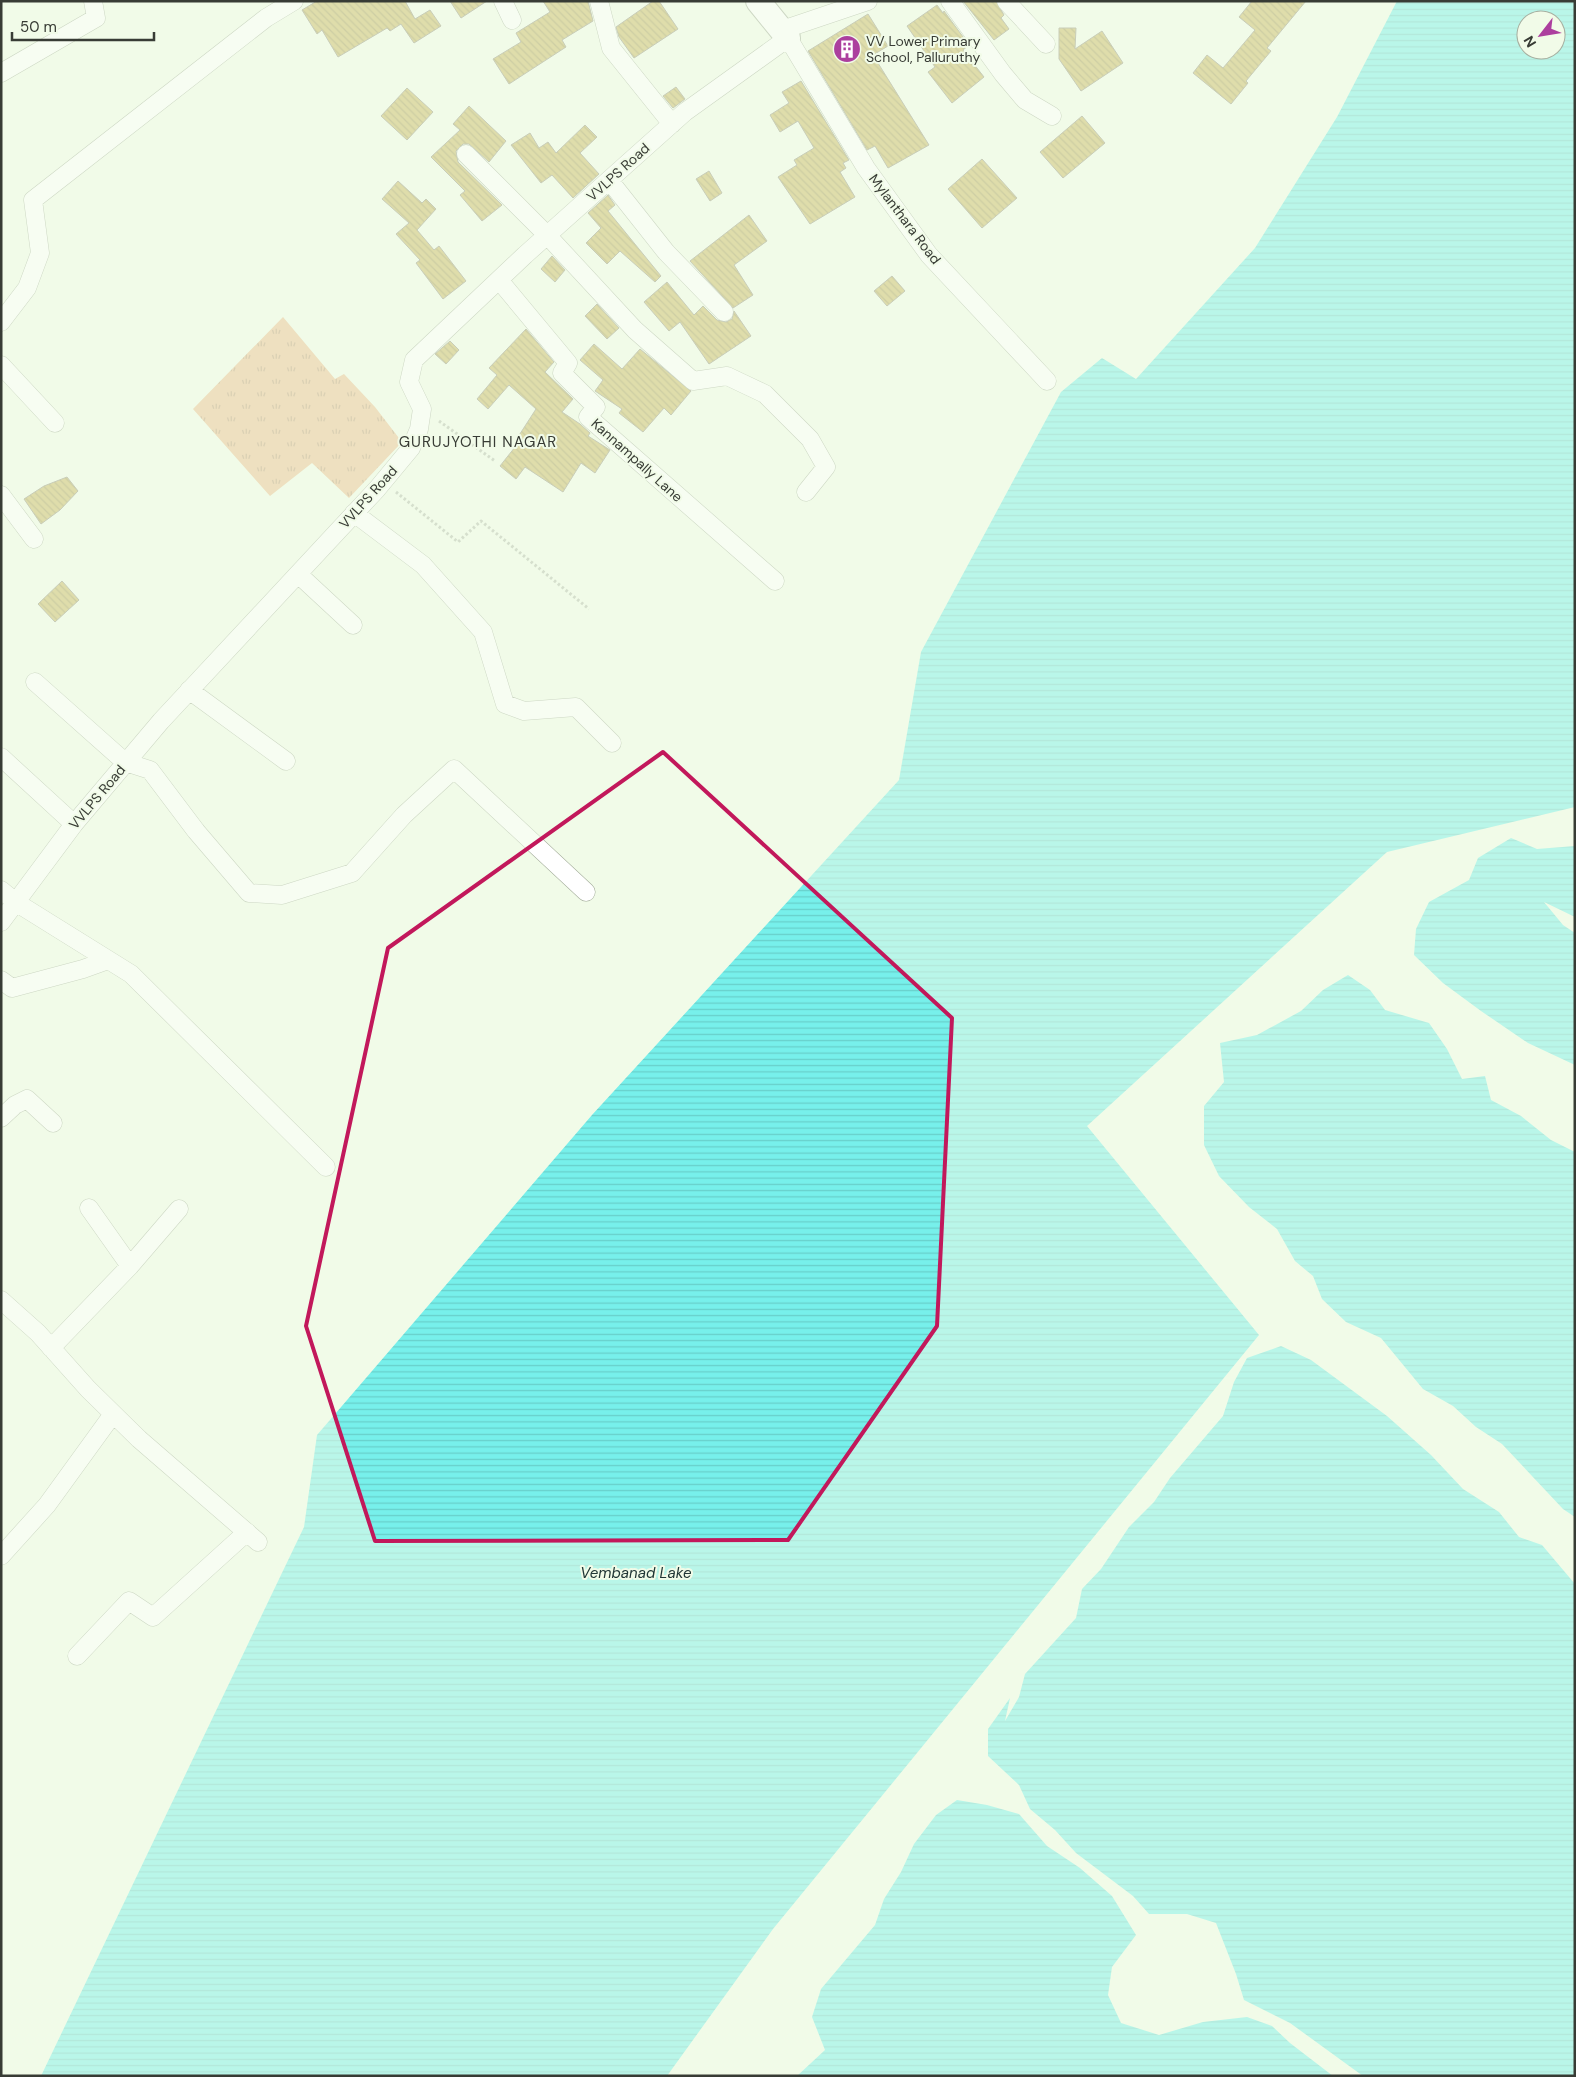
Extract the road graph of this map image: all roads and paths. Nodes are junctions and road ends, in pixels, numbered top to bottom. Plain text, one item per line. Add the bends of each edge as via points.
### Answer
1 (94, 1) edge
2 (294, 1) edge
3 (503, 1) edge
4 (600, 1) edge
5 (758, 1) edge
6 (868, 1) edge
7 (950, 1) edge
8 (1006, 1) edge
9 (512, 20) dead end
10 (785, 34) junction
11 (1046, 44) dead end
12 (1, 72) edge
13 (1052, 116) dead end
14 (672, 124) junction
15 (466, 154) dead end
16 (609, 180) junction
17 (547, 235) junction
18 (499, 280) junction
19 (724, 312) dead end
20 (1, 322) edge
21 (1, 365) edge
22 (1047, 381) dead end
23 (422, 410) junction
24 (55, 424) dead end
25 (495, 461) dead end
26 (384, 482) junction
27 (806, 492) dead end
28 (1, 495) edge
29 (354, 513) junction
30 (34, 539) dead end
31 (298, 574) junction
32 (775, 581) dead end
33 (589, 609) dead end
34 (353, 625) dead end
35 (35, 682) dead end
36 (189, 690) junction
37 (612, 743) dead end
38 (1, 756) edge
39 (286, 761) dead end
40 (126, 762) junction
41 (74, 824) junction
42 (1, 890) edge
43 (586, 892) dead end
44 (17, 903) junction
45 (1, 922) edge
46 (108, 960) junction
47 (1, 980) edge
48 (1, 1118) edge
49 (53, 1123) dead end
50 (326, 1167) dead end
51 (89, 1208) dead end
52 (179, 1209) dead end
53 (130, 1266) junction
54 (1, 1300) edge
55 (51, 1348) junction
56 (113, 1414) junction
57 (1, 1556) edge
58 (77, 1656) dead end

1 - 12 street via 96,18
2 - 20 street via 266,18 33,200 40,253 27,288
3 - 9 street
4 - 14 street via 612,48
5 - 10 street
6 - 10 street, VVLPS Road
7 - 13 street via 1025,100
8 - 11 street
10 - 14 street, VVLPS Road
10 - 22 street, Mylanthara Road via 866,168 929,254
14 - 16 street, VVLPS Road
15 - 17 street
16 - 17 street, VVLPS Road
16 - 19 street via 666,252
17 - 18 street, VVLPS Road
17 - 27 street via 636,330 693,381 727,376 765,394 810,439 826,467
18 - 23 street, VVLPS Road via 414,360 409,382
18 - 32 street, Kannampally Lane via 568,363 562,373 596,406 588,417
21 - 24 street
23 - 25 path
23 - 26 street, VVLPS Road via 411,448
26 - 29 street, VVLPS Road
26 - 33 path via 458,542 481,521
28 - 30 street
29 - 31 street, VVLPS Road
29 - 37 street via 423,565 483,632 504,704 524,711 576,707
31 - 34 street
31 - 36 street, VVLPS Road
35 - 40 street
36 - 39 street
36 - 40 street, VVLPS Road
38 - 41 street
40 - 41 street, VVLPS Road
40 - 43 street via 150,770 196,831 250,893 282,895 352,873 404,815 454,769
41 - 44 street, VVLPS Road
42 - 44 street
44 - 45 street, VVLPS Road
44 - 46 street
46 - 47 street via 12,988
46 - 50 street via 132,974
48 - 49 street via 15,1104 27,1099
51 - 53 street
52 - 53 street
53 - 55 street
54 - 55 street
55 - 56 street
56 - 57 street via 47,1505
56 - 58 street via 252,1537 153,1617 129,1601

